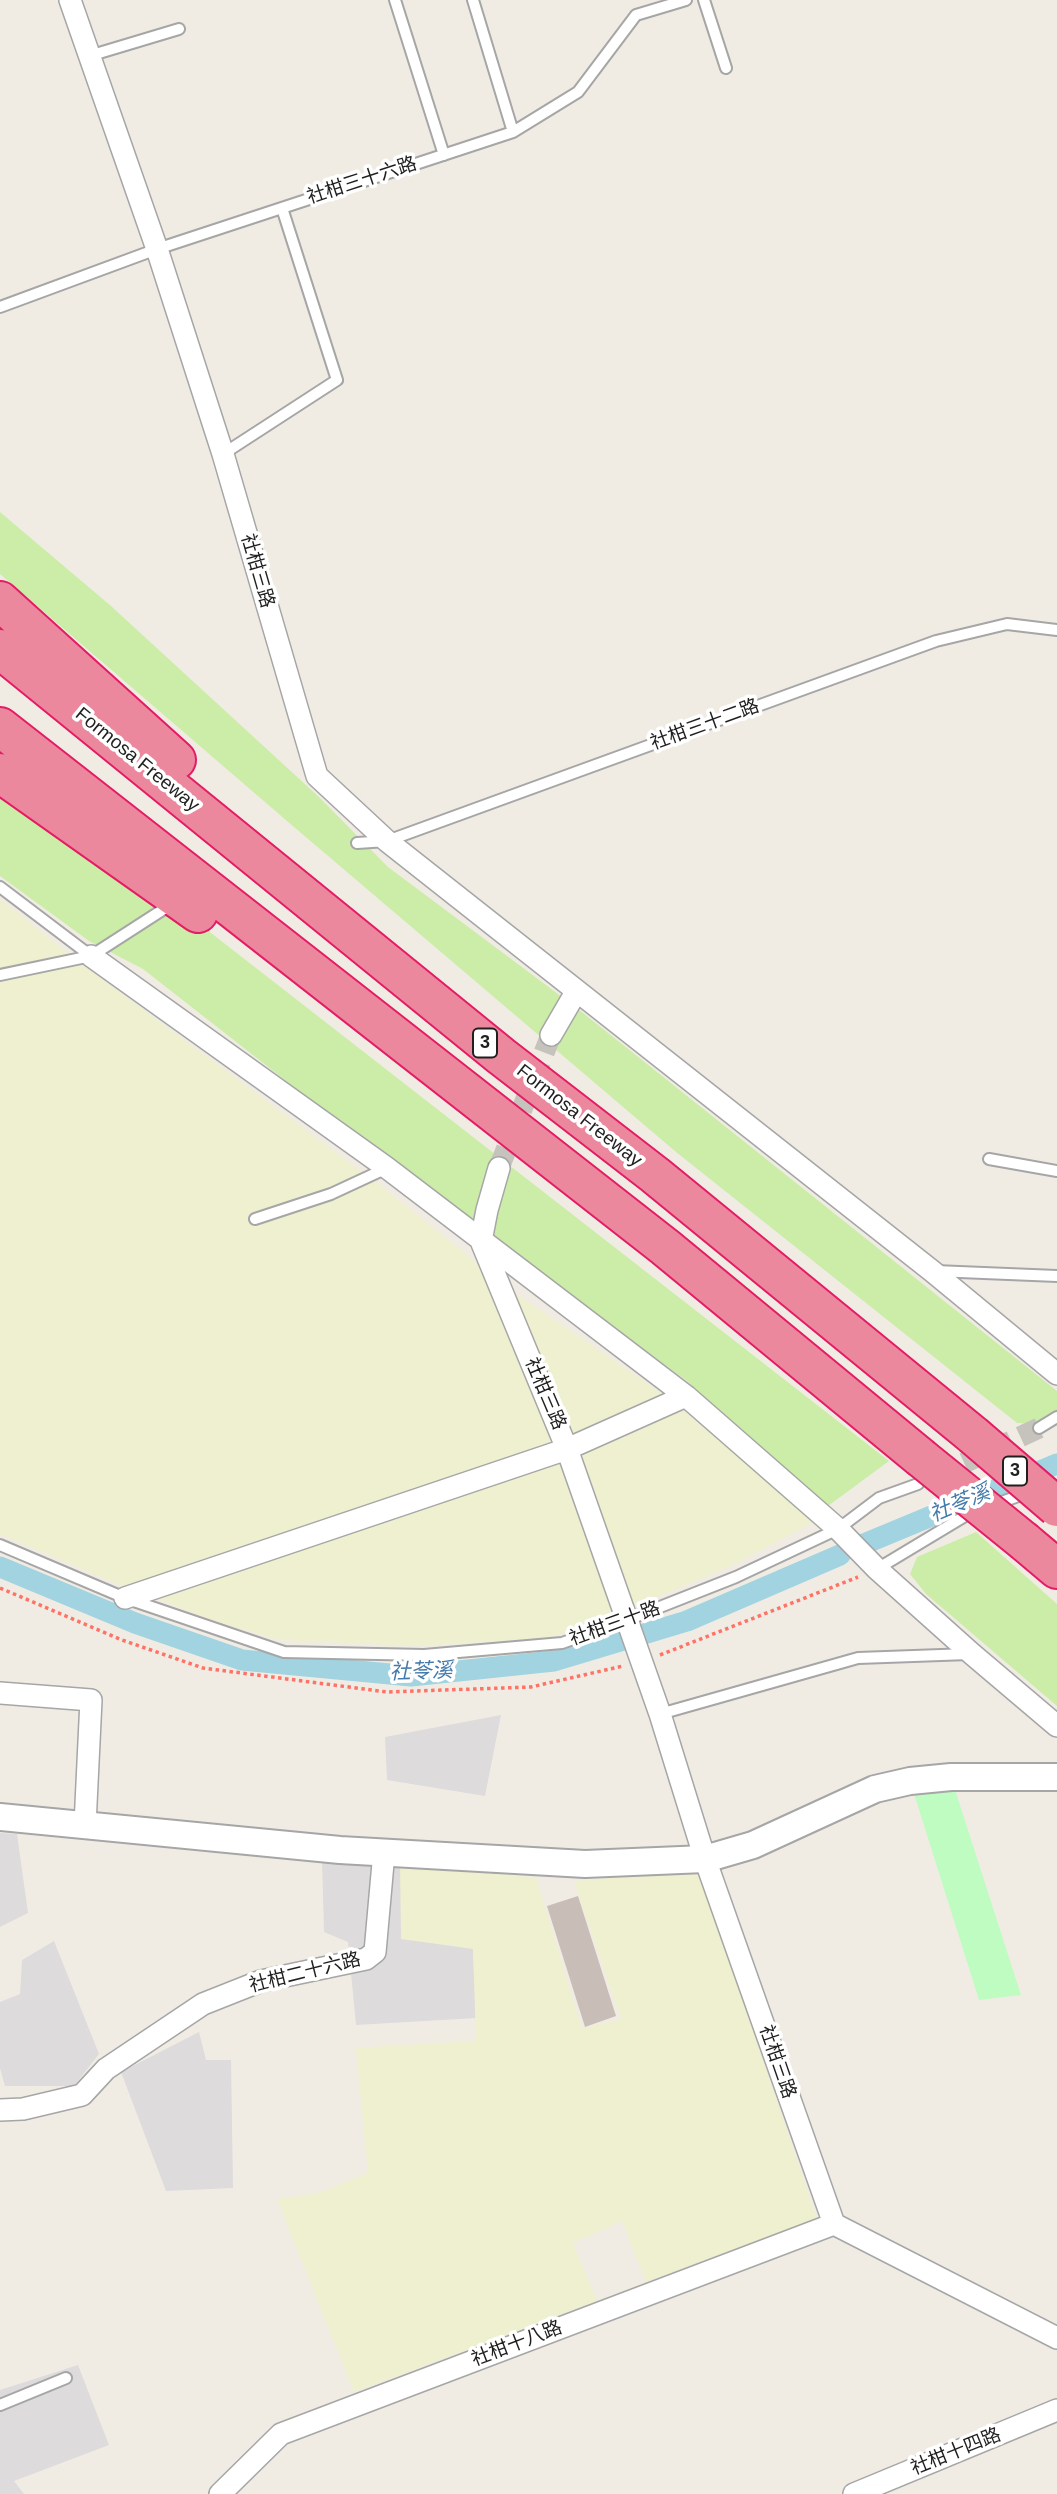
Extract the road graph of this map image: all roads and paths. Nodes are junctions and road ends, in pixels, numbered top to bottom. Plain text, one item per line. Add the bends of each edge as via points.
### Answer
1 (69, 0) edge
2 (395, 0) edge
3 (473, 0) edge
4 (686, 0) edge
5 (704, 0) edge
6 (179, 29) dead end
7 (89, 57) junction
8 (726, 68) dead end
9 (513, 132) junction
10 (444, 155) junction
11 (282, 208) junction
12 (158, 249) junction
13 (0, 307) edge
14 (223, 454) junction
15 (0, 601) edge
16 (1057, 630) edge
17 (0, 649) edge
18 (0, 727) edge
19 (0, 773) edge
20 (387, 841) junction
21 (357, 843) dead end
22 (0, 887) edge
23 (167, 907) dead end
24 (91, 956) junction
25 (0, 975) edge
26 (576, 992) junction
27 (551, 1035) tunnel mouth
28 (501, 1056) junction
29 (989, 1159) dead end
30 (387, 1168) junction
31 (499, 1168) tunnel mouth
32 (1057, 1171) edge
33 (606, 1202) junction
34 (255, 1219) dead end
35 (481, 1241) junction
36 (932, 1270) junction
37 (1057, 1276) edge
38 (1057, 1374) edge
39 (686, 1396) junction
40 (1057, 1417) edge
41 (1039, 1428) tunnel mouth
42 (568, 1449) junction
43 (919, 1470) junction
44 (1051, 1496) edge
45 (838, 1529) junction
46 (0, 1545) edge
47 (877, 1569) junction
48 (1057, 1570) edge
49 (125, 1598) junction
50 (627, 1620) junction
51 (972, 1654) junction
52 (642, 1662) junction
53 (0, 1693) edge
54 (660, 1714) junction
55 (1057, 1726) edge
56 (1057, 1777) edge
57 (0, 1817) edge
58 (85, 1825) junction
59 (384, 1852) junction
60 (705, 1859) junction
61 (0, 2110) edge
62 (834, 2224) junction
63 (1057, 2336) edge
64 (66, 2378) dead end
65 (0, 2405) edge
66 (1057, 2410) edge
67 (220, 2494) edge
68 (854, 2494) edge

1 - 7 street, 社柑三路
2 - 10 lane
3 - 9 lane
4 - 9 lane, 社柑三十六路 via 636,15 578,92
5 - 8 lane
6 - 7 lane
7 - 12 street, 社柑三路
9 - 10 lane, 社柑三十六路
10 - 11 lane, 社柑三十六路
11 - 12 lane, 社柑三十六路
11 - 14 lane via 337,380
12 - 13 lane, 社柑三十六路
12 - 14 street, 社柑三路
14 - 20 street, 社柑三路 via 317,776
15 - 28 highway
16 - 20 lane, 社柑三十二路 via 1007,624 936,641
17 - 28 highway, Formosa Freeway / 3
18 - 33 highway
19 - 33 highway
20 - 21 lane, 社柑三十二路
20 - 26 street, 社柑三路
22 - 24 lane
23 - 24 lane
24 - 25 lane
24 - 30 street
26 - 27 street
26 - 36 street, 社柑三路
28 - 44 highway, Formosa Freeway / 3, bridge via 656,1175
29 - 32 lane
30 - 34 lane via 331,1194
30 - 35 street
31 - 35 street
33 - 43 highway
35 - 39 street
35 - 42 street, 社柑三路
36 - 37 lane
36 - 38 street, 社柑三路
39 - 42 street
39 - 45 street
40 - 41 lane
42 - 49 street
42 - 50 street, 社柑三路
43 - 45 lane, 社柑三十路
43 - 48 highway, bridge via 1025,1542
44 - 47 lane via 965,1516
45 - 47 street
45 - 50 lane, 社柑三十路 via 736,1577
46 - 49 lane, 社柑三十路
47 - 51 street
47 - 52 path
49 - 50 lane, 社柑三十路 via 284,1652 424,1654 562,1643
50 - 52 street, 社柑三路
51 - 54 lane via 858,1658
51 - 55 street
52 - 54 street, 社柑三路
53 - 58 street via 91,1700
54 - 60 street, 社柑三路
56 - 60 street via 951,1777 887,1787 753,1845
57 - 58 street
58 - 59 street
59 - 60 street via 586,1864
59 - 61 street, 社柑二十六路 via 375,1952 366,1959 261,1981 203,2004 106,2070 82,2095
60 - 62 street, 社柑三路
62 - 63 street
62 - 67 street, 社柑十八路 via 281,2434
64 - 65 lane
66 - 68 street, 社柑十四路

